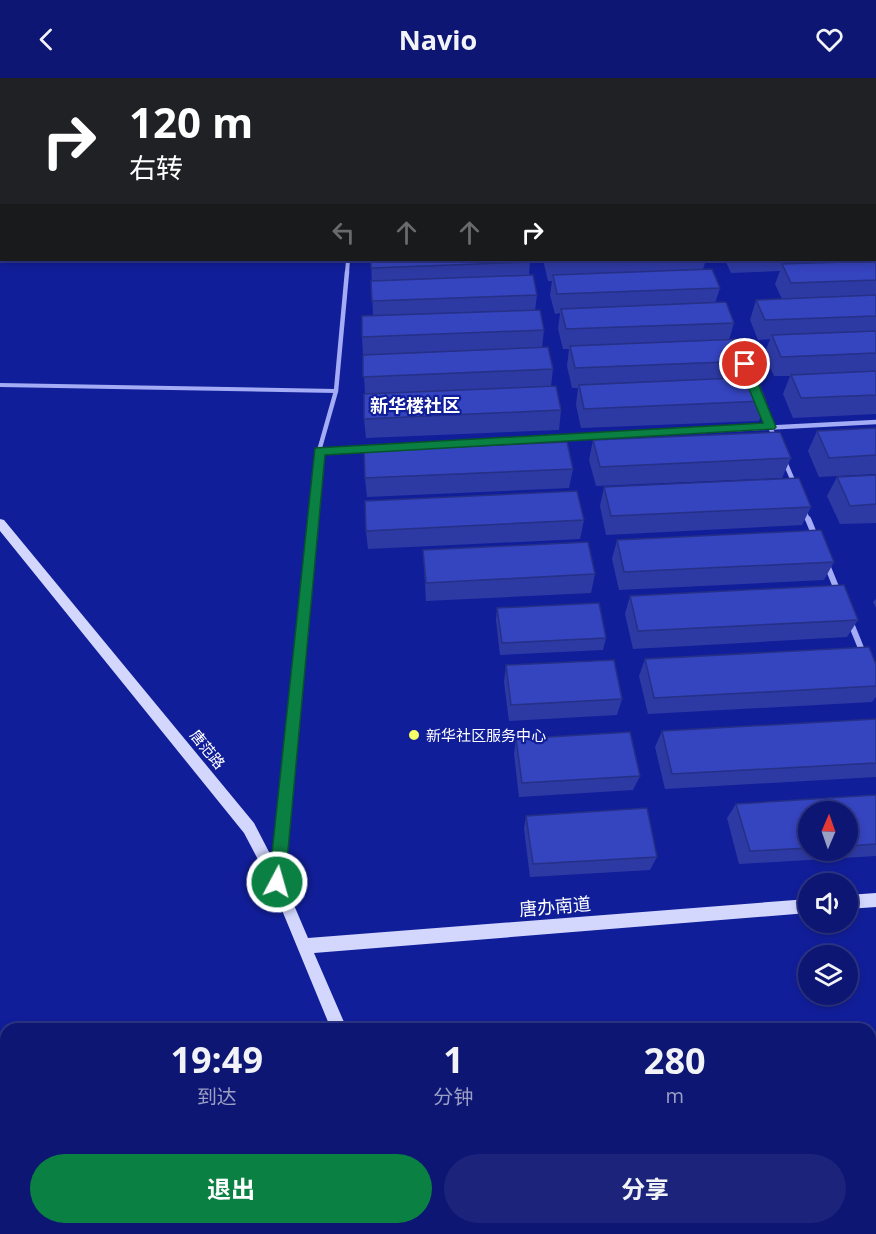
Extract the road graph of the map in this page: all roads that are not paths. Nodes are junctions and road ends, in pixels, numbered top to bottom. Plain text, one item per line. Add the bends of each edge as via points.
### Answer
1 (348, 261) edge
2 (0, 385) edge
3 (336, 391) junction
4 (757, 395) edge
5 (876, 422) edge
6 (770, 427) junction
7 (779, 448) edge
8 (320, 451) junction
9 (783, 459) edge
10 (797, 491) edge
11 (801, 502) edge
12 (0, 523) edge
13 (819, 544) edge
14 (823, 555) edge
15 (841, 598) edge
16 (845, 609) edge
17 (867, 662) edge
18 (277, 882) junction
19 (876, 900) edge
20 (858, 901) edge
21 (798, 907) edge
22 (305, 946) junction
23 (337, 1023) edge

1 - 3 street
2 - 3 lane
3 - 8 street
4 - 6 street
5 - 6 street
6 - 7 street
6 - 8 street
8 - 18 street
9 - 10 street
11 - 13 street
12 - 18 street, 唐范路 via 249,828
14 - 15 street
16 - 17 street
18 - 22 street, 唐范路
19 - 20 street
21 - 22 street, 唐办南道
22 - 23 street, 唐范路

